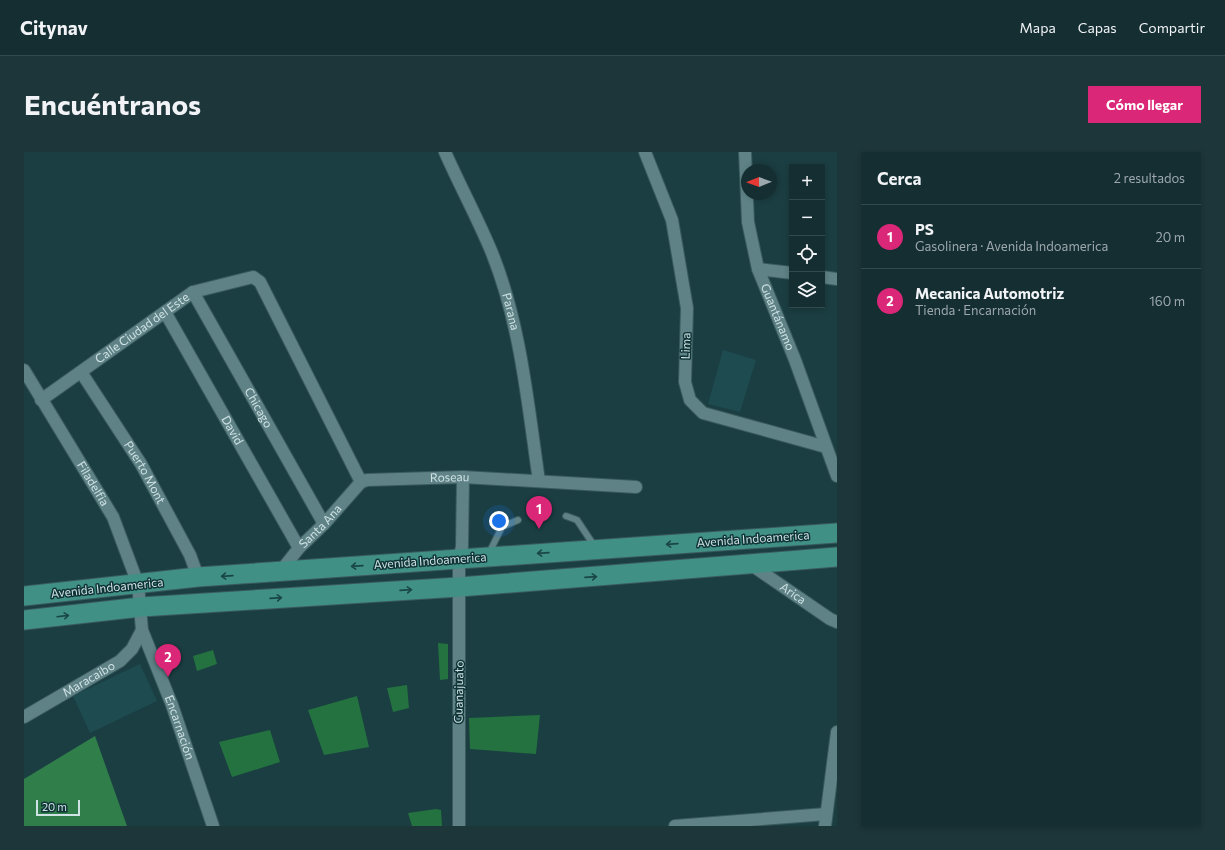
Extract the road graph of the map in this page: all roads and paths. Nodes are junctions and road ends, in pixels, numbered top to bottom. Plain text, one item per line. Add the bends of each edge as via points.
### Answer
1 (444, 152) edge
2 (645, 152) edge
3 (745, 152) edge
4 (758, 269) junction
5 (789, 273) edge
6 (825, 277) edge
7 (837, 279) edge
8 (193, 292) junction
9 (165, 312) junction
10 (24, 370) edge
11 (81, 372) junction
12 (41, 400) junction
13 (826, 447) junction
14 (837, 476) edge
15 (463, 477) junction
16 (361, 482) junction
17 (539, 482) junction
18 (636, 488) dead end
19 (566, 516) dead end
20 (518, 520) dead end
21 (324, 524) junction
22 (837, 533) edge
23 (299, 548) junction
24 (597, 550) junction
25 (487, 556) junction
26 (837, 557) edge
27 (459, 558) junction
28 (750, 564) junction
29 (280, 572) junction
30 (198, 578) junction
31 (138, 584) junction
32 (459, 587) junction
33 (24, 596) edge
34 (141, 607) junction
35 (24, 620) edge
36 (837, 622) edge
37 (142, 630) junction
38 (24, 717) edge
39 (837, 732) edge
40 (826, 820) edge
41 (213, 826) edge
42 (459, 826) edge
43 (676, 826) edge

1 - 17 street, Parana via 492,254 510,310 526,388
2 - 13 street, Lima via 672,220 681,264 687,308 685,382 690,400 703,412
3 - 4 street, Guantánamo via 748,222
4 - 5 street
4 - 13 street, Guantánamo via 795,360
6 - 7 street
8 - 9 street, Calle Ciudad del Este
8 - 16 street, Calle Ciudad del Este via 253,277 260,282
8 - 21 street, Chicago
9 - 11 street, Calle Ciudad del Este
9 - 23 street, David
10 - 12 street, Filadelfia
11 - 12 street, Calle Ciudad del Este
11 - 30 street, Puerto Mont via 141,464 190,555
12 - 31 street, Filadelfia via 113,517
13 - 14 street, Guantánamo
15 - 16 street, Roseau
15 - 17 street, Roseau
15 - 27 street, Guanajuato via 462,547
16 - 21 street, Santa Ana
17 - 18 street, Roseau
19 - 24 lane via 577,520
20 - 25 lane via 502,527
21 - 23 street, Santa Ana
22 -> 24 main road, Avenida Indoamerica
23 - 29 street, Santa Ana
24 -> 25 main road, Avenida Indoamerica
25 - 27 main road, Avenida Indoamerica
26 - 28 main road, Avenida Indoamerica
27 -> 29 main road, Avenida Indoamerica
27 - 32 street, Guanajuato
32 -> 28 main road, Avenida Indoamerica
28 - 36 street, Arica
29 -> 30 main road, Avenida Indoamerica
30 - 31 main road, Avenida Indoamerica
31 - 33 main road, Avenida Indoamerica
31 - 34 street, Filadelfia
34 -> 32 main road, Avenida Indoamerica
32 - 42 street, Guanajuato
35 -> 34 main road, Avenida Indoamerica
34 - 37 street, Encarnación
37 - 38 street, Maracaibo via 132,649 120,661
37 - 41 street, Encarnación via 172,705
39 - 40 street
40 - 43 street

